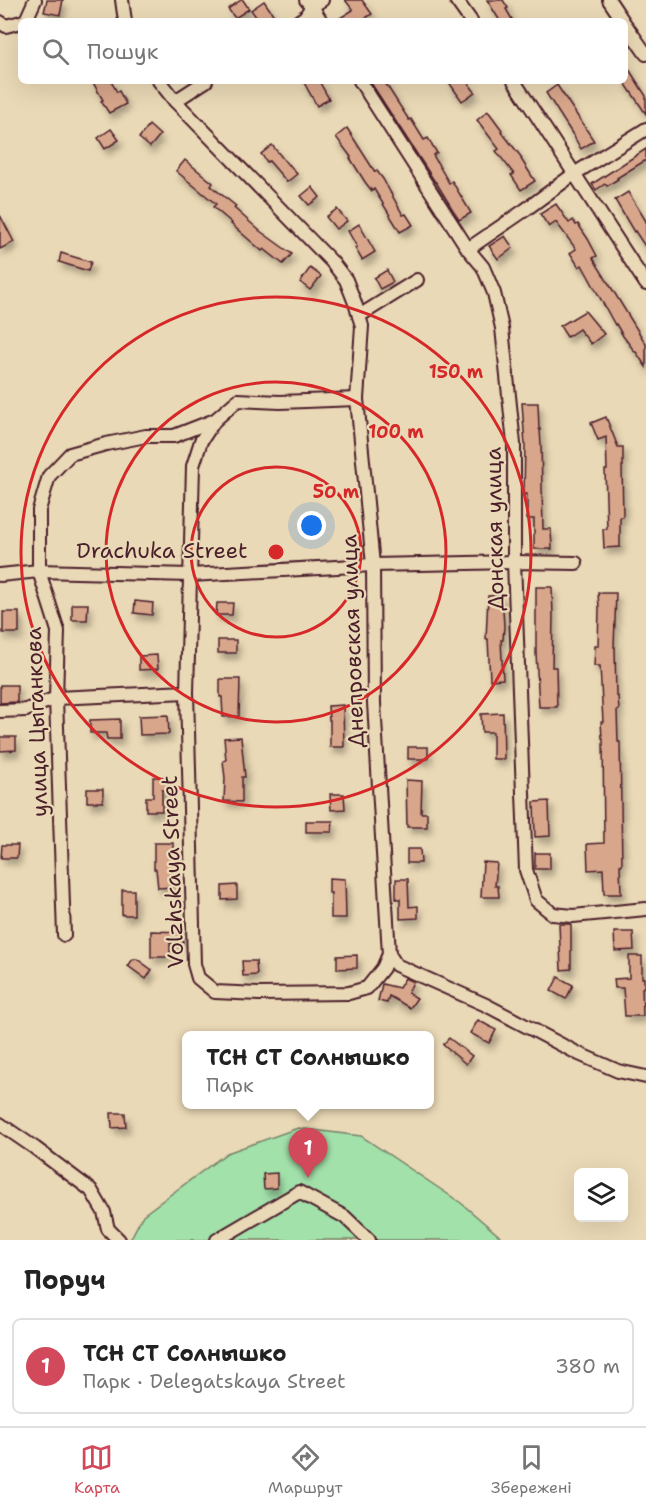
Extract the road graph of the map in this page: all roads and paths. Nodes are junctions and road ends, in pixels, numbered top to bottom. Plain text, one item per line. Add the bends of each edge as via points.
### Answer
1 (35, 0) edge
2 (122, 0) edge
3 (456, 0) edge
4 (609, 0) edge
5 (313, 2) edge
6 (27, 18) edge
7 (125, 18) edge
8 (304, 18) edge
9 (320, 18) edge
10 (469, 18) edge
11 (621, 18) edge
12 (0, 22) edge
13 (18, 22) edge
14 (628, 28) edge
15 (646, 54) edge
16 (161, 84) edge
17 (201, 84) edge
18 (362, 84) edge
19 (516, 84) edge
20 (175, 101) junction
21 (646, 129) edge
22 (574, 174) junction
23 (468, 249) junction
24 (417, 280) dead end
25 (646, 284) edge
26 (359, 316) junction
27 (357, 399) junction
28 (215, 420) junction
29 (514, 562) junction
30 (576, 563) dead end
31 (373, 565) junction
32 (39, 571) junction
33 (0, 574) edge
34 (190, 575) junction
35 (187, 692) junction
36 (56, 699) junction
37 (0, 711) edge
38 (646, 909) edge
39 (64, 935) dead end
40 (390, 954) junction
41 (646, 1077) edge
42 (0, 1124) edge
43 (119, 1240) edge
44 (217, 1240) edge
45 (369, 1240) edge

1 - 6 street
2 - 7 street
3 - 10 street
4 - 11 street
5 - 8 street
5 - 9 street
12 - 13 street via 6,26
14 - 15 street
16 - 20 street, Днепровская улица
17 - 20 street
18 - 23 street, Донская улица
19 - 22 street
20 - 26 street, Днепровская улица via 332,262 346,280
21 - 22 street
22 - 23 street
22 - 25 street
23 - 29 street, Донская улица via 483,267 495,293 502,328 514,444
24 - 26 street
26 - 27 street, Днепровская улица via 362,326
27 - 28 street, Volzhskaya Street via 238,400
27 - 31 street, Днепровская улица
28 - 32 street, улица Цыганкова via 174,436 146,436 70,454 49,476 39,510
28 - 34 street, Volzhskaya Street via 201,441 193,466
29 - 30 street, Drachuka Street
29 - 31 street, Drachuka Street
29 - 38 street, Донская улица via 526,870 536,900 553,914 573,916
31 - 34 street, Drachuka Street
31 - 40 street, Днепровская улица via 374,703
32 - 33 street, Drachuka Street
32 - 34 street, Drachuka Street
32 - 36 street, улица Цыганкова via 58,631
34 - 35 street, Volzhskaya Street
35 - 36 street
35 - 40 street, Volzhskaya Street via 194,964 198,978 215,992 349,993 367,988
36 - 37 street via 26,710
36 - 39 street, улица Цыганкова
40 - 41 street via 396,965 486,1005 579,1054 618,1071
42 - 43 street via 91,1190 108,1228
44 - 45 street via 299,1192 345,1217

